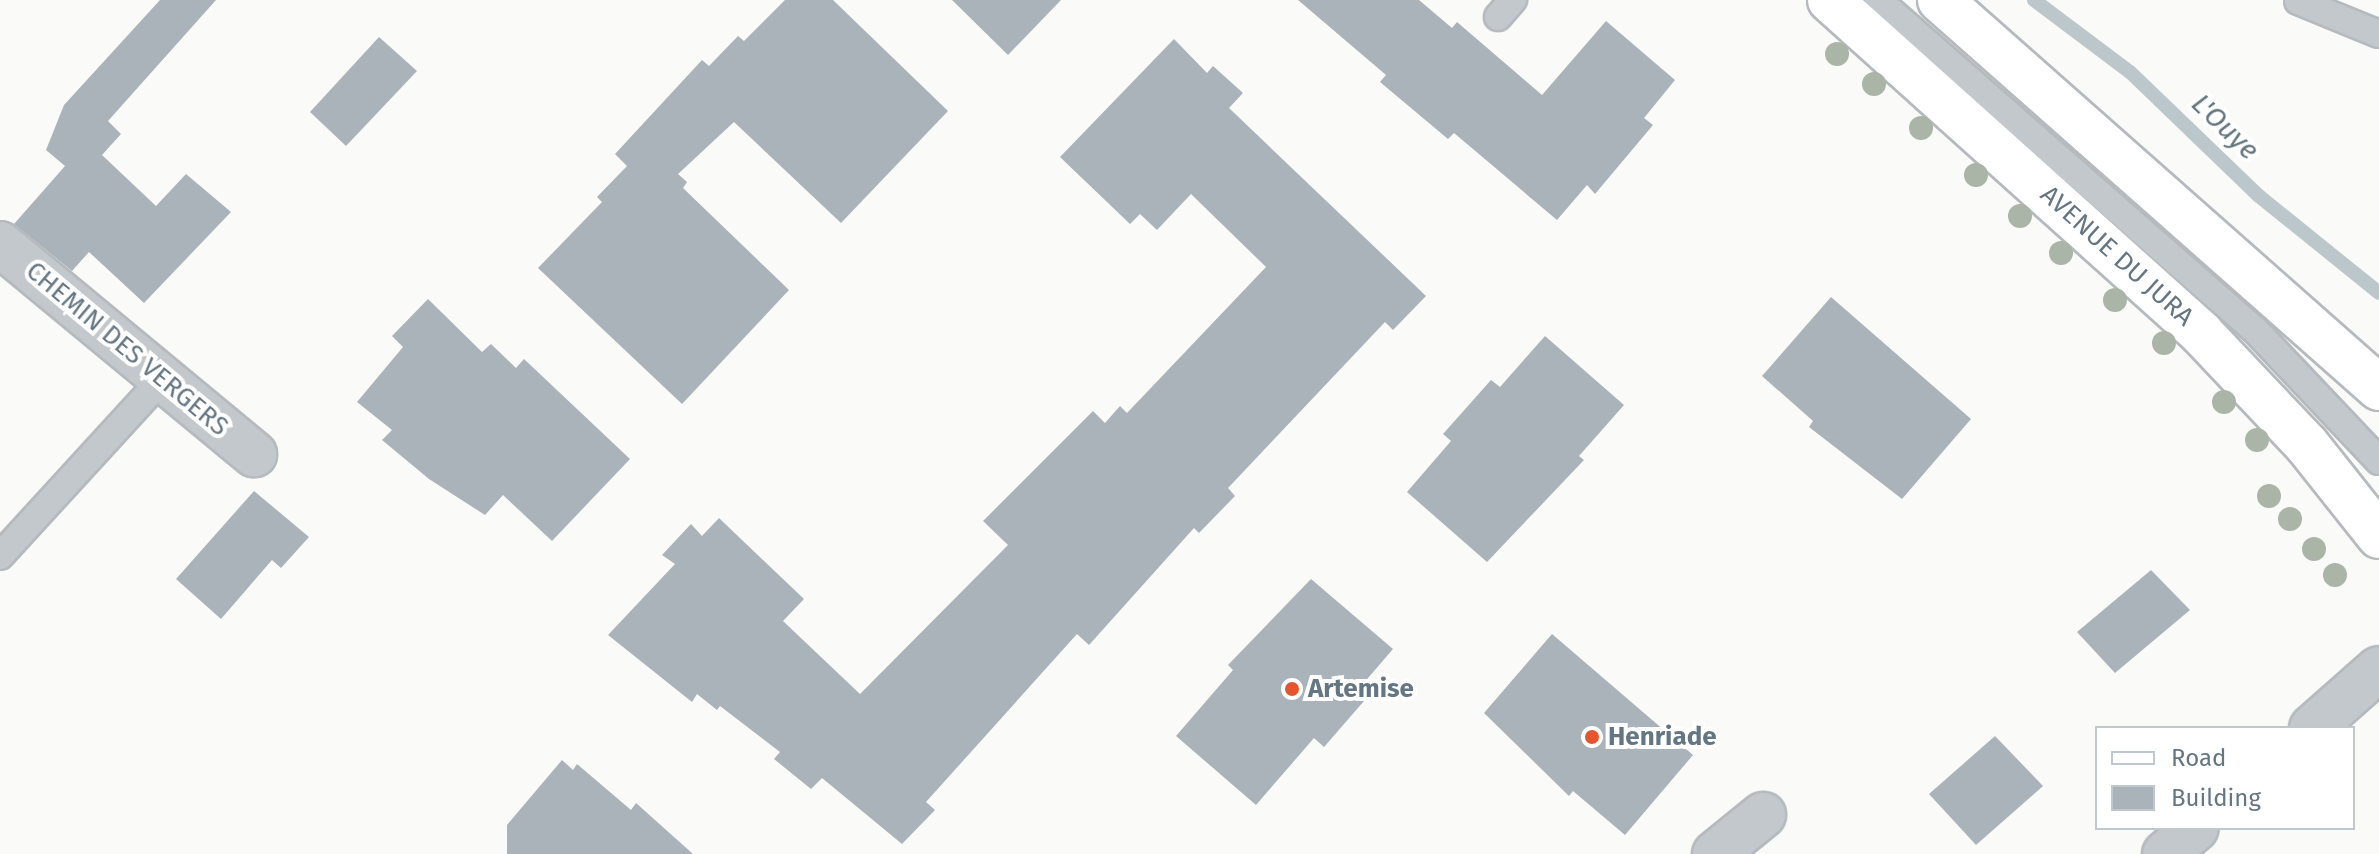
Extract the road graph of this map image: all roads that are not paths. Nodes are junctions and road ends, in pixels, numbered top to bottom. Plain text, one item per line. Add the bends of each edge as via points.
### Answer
1 (1830, 0) edge
2 (1878, 0) edge
3 (1940, 0) edge
4 (2298, 1) edge
5 (2379, 34) edge
6 (0, 244) edge
7 (163, 378) junction
8 (2379, 388) edge
9 (254, 454) dead end
10 (2379, 461) edge
11 (2379, 536) edge
12 (0, 556) edge
13 (2379, 669) edge
14 (2314, 726) edge
15 (1763, 815) dead end
16 (2194, 830) edge
17 (1715, 854) edge
18 (2165, 854) edge

1 - 11 main road, AVENUE DU JURA via 2201,333 2307,445
2 - 10 lane via 2256,331
3 - 8 main road
4 - 5 lane
6 - 7 street, CHEMIN DES VERGERS
7 - 9 street, CHEMIN DES VERGERS
7 - 12 lane
13 - 14 street
15 - 17 street
16 - 18 street

